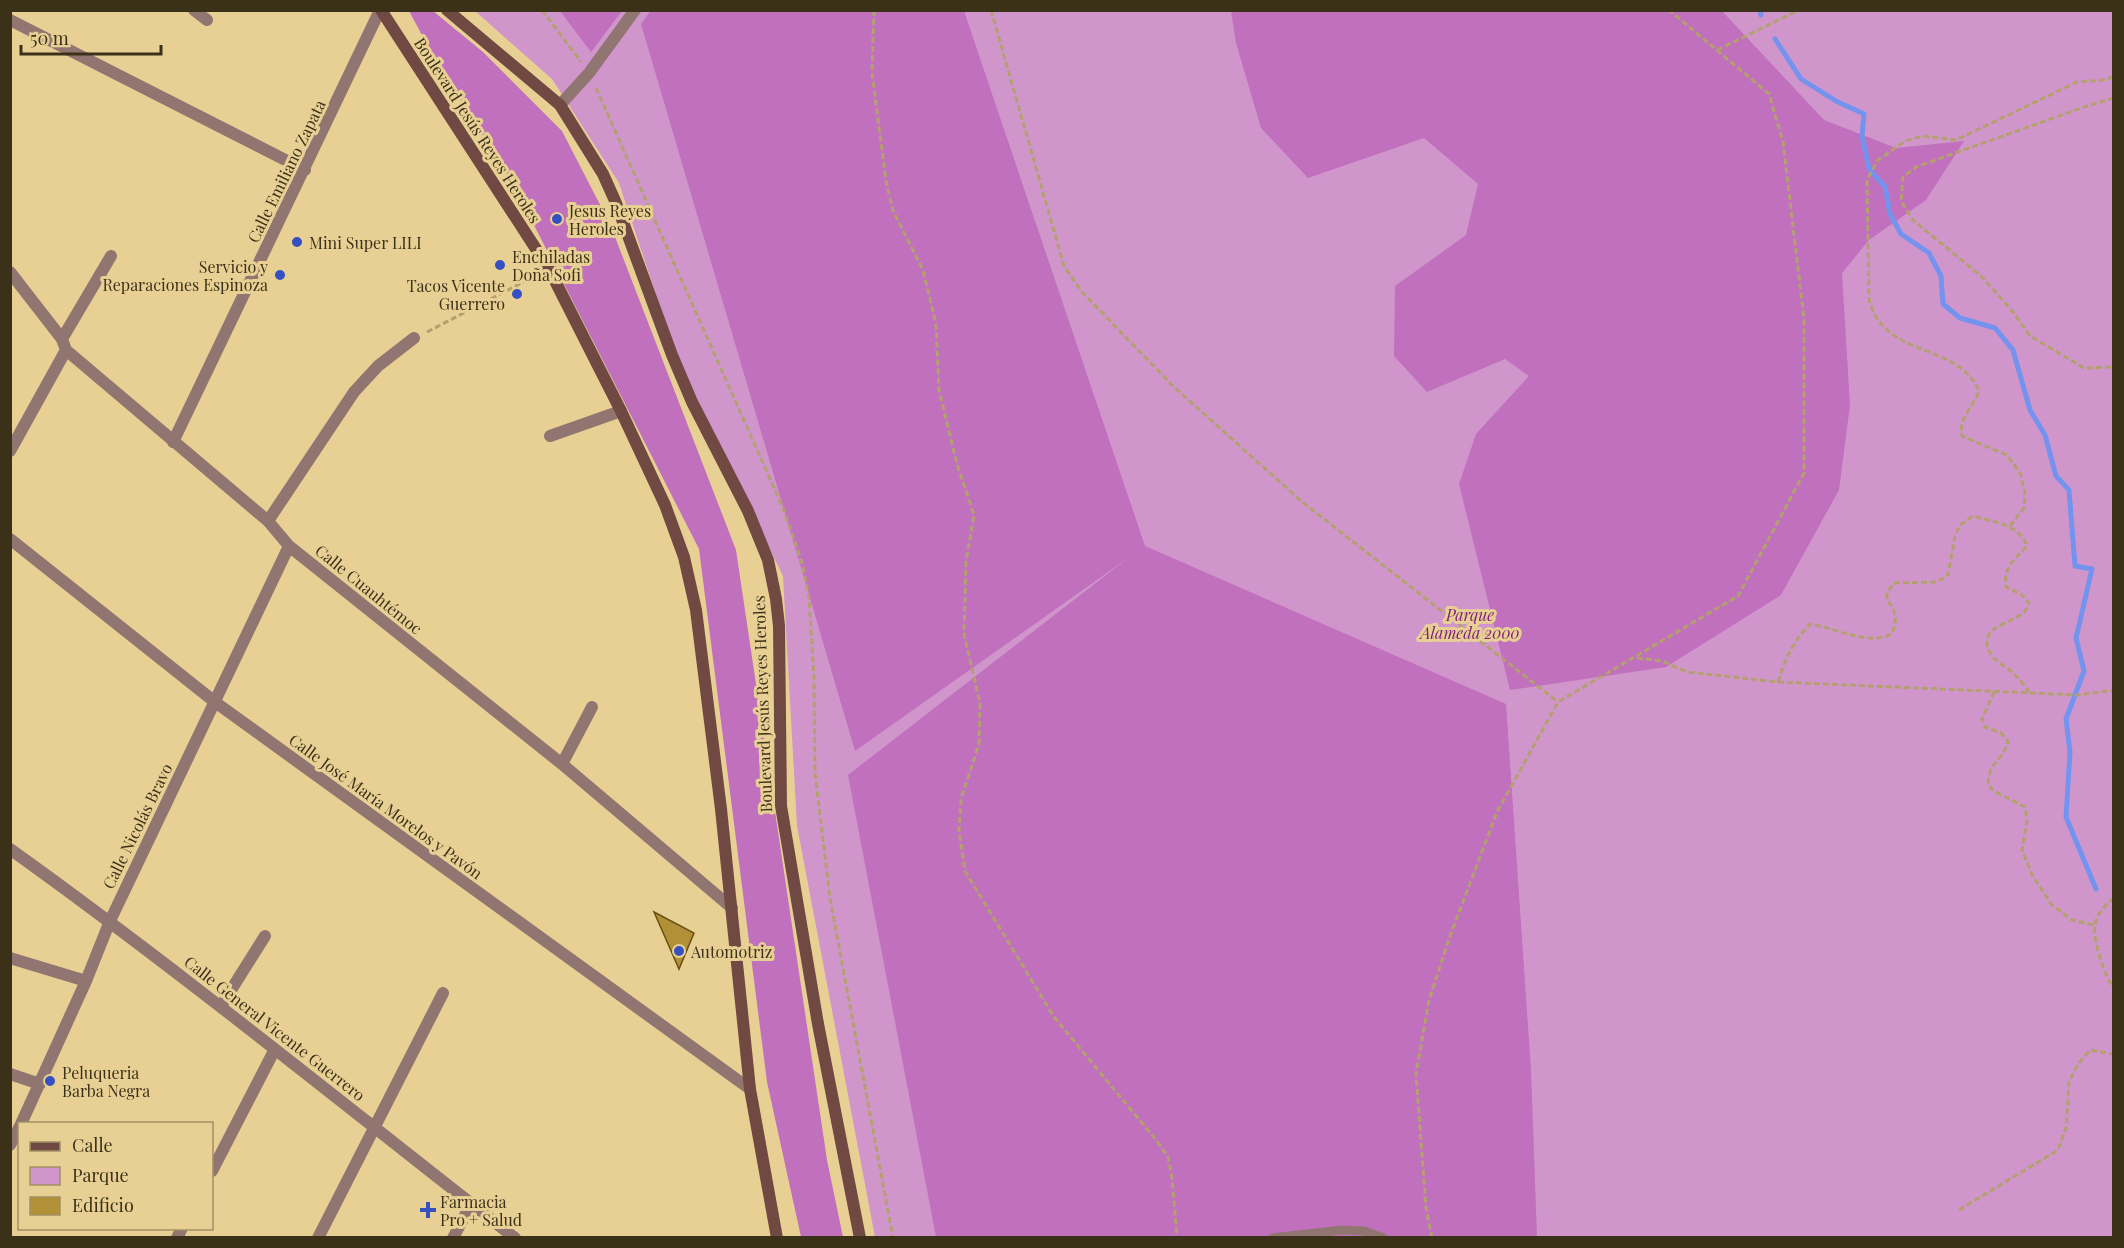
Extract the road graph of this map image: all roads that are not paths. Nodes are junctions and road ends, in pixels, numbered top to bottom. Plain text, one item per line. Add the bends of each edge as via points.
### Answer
1 (194, 10) edge
2 (381, 10) edge
3 (447, 10) edge
4 (635, 10) edge
5 (10, 20) edge
6 (207, 20) dead end
7 (560, 105) junction
8 (305, 170) junction
9 (111, 256) dead end
10 (10, 272) edge
11 (414, 338) road end
12 (64, 344) junction
13 (621, 411) junction
14 (550, 436) dead end
15 (173, 442) junction
16 (10, 451) edge
17 (267, 521) junction
18 (10, 539) edge
19 (288, 546) junction
20 (215, 702) junction
21 (592, 707) dead end
22 (561, 764) junction
23 (10, 849) edge
24 (732, 908) junction
25 (110, 921) junction
26 (265, 936) dead end
27 (10, 958) edge
28 (86, 981) junction
29 (443, 993) dead end
30 (221, 1006) junction
31 (274, 1049) junction
32 (10, 1074) edge
33 (40, 1084) junction
34 (750, 1089) junction
35 (21, 1122) edge
36 (376, 1127) junction
37 (18, 1129) edge
38 (10, 1145) edge
39 (213, 1169) edge
40 (471, 1204) junction
41 (1292, 1236) edge
42 (318, 1238) edge
43 (453, 1238) edge
44 (515, 1238) edge
45 (777, 1238) edge
46 (860, 1238) edge
47 (1272, 1238) edge
48 (1384, 1238) edge

1 - 6 street
2 - 8 street, Calle Emiliano Zapata
2 - 13 main road, Boulevard Jesús Reyes Heroles via 549,269
3 - 7 main road, Boulevard Jesús Reyes Heroles
4 - 7 street
5 - 8 street
7 - 46 main road, Boulevard Jesús Reyes Heroles via 603,174 692,402 748,511 768,560 779,626 781,806
8 - 15 street, Calle Emiliano Zapata
9 - 12 street
10 - 12 street, Calle Cuauhtémoc
11 - 17 street via 378,366 354,392
12 - 15 street, Calle Cuauhtémoc
12 - 16 street
13 - 14 street
13 - 24 main road, Boulevard Jesús Reyes Heroles via 665,505 684,557 696,610
15 - 17 street, Calle Cuauhtémoc
17 - 19 street, Calle Cuauhtémoc
18 - 20 street, Calle José María Morelos y Pavón
19 - 20 street, Calle Nicolás Bravo
19 - 22 street, Calle Cuauhtémoc
20 - 25 street, Calle Nicolás Bravo
20 - 34 street, Calle José María Morelos y Pavón
21 - 22 street
22 - 24 street, Calle Cuauhtémoc
23 - 25 street, Calle General Vicente Guerrero
24 - 34 main road, Boulevard Jesús Reyes Heroles
25 - 28 street, Calle Nicolás Bravo
25 - 30 street, Calle General Vicente Guerrero
26 - 30 street
27 - 28 street
28 - 33 street, Calle Nicolás Bravo
29 - 36 street
30 - 31 street, Calle General Vicente Guerrero
31 - 36 street, Calle General Vicente Guerrero
31 - 39 street
32 - 33 street
33 - 35 street, Calle Nicolás Bravo
34 - 45 main road, Boulevard Jesús Reyes Heroles
36 - 40 street, Calle General Vicente Guerrero
36 - 42 street
37 - 38 street, Calle Nicolás Bravo
40 - 43 street
40 - 44 street, Calle General Vicente Guerrero
41 - 47 lane
41 - 48 lane via 1342,1230 1364,1231

